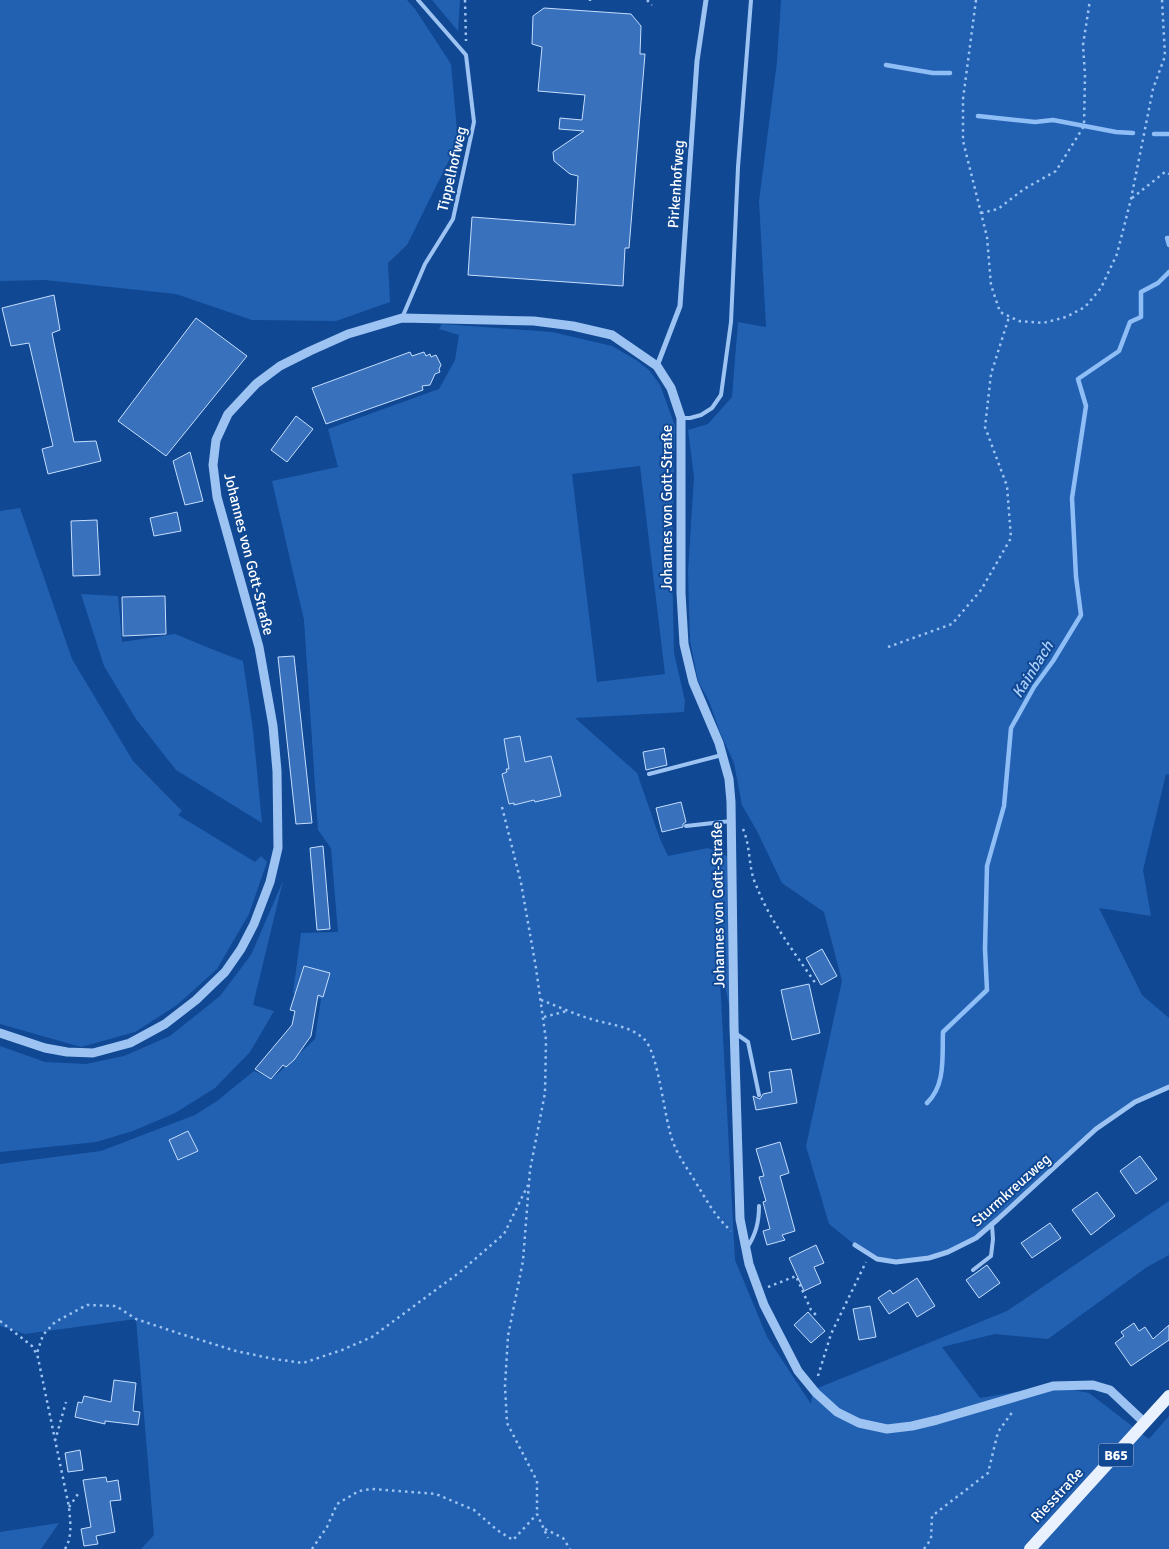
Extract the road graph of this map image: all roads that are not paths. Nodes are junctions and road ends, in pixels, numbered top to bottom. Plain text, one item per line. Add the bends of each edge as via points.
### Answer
1 (418, 0) edge
2 (706, 0) edge
3 (751, 0) edge
4 (402, 318) junction
5 (657, 366) junction
6 (681, 418) junction
7 (722, 755) junction
8 (649, 774) dead end
9 (731, 821) junction
10 (686, 826) dead end
11 (734, 1032) junction
12 (0, 1033) edge
13 (1169, 1087) edge
14 (759, 1095) dead end
15 (759, 1206) dead end
16 (992, 1225) junction
17 (745, 1244) junction
18 (855, 1245) dead end
19 (973, 1270) dead end
20 (1169, 1396) edge
21 (1145, 1423) junction
22 (1030, 1549) edge

1 - 4 lane, Tippelhofweg via 466,55 474,122 453,219 425,264
2 - 5 street, Pirkenhofweg via 698,61 680,306
3 - 6 lane via 738,167 731,322 721,395 702,415
4 - 5 street, Johannes von Gott-Straße via 534,321 573,326 612,335
4 - 12 street, Johannes von Gott-Straße via 348,334 280,366 256,384 228,414 216,440 213,465 218,497 259,647 273,726 277,772 278,848 270,882 241,949 225,972 196,1000 166,1024 130,1043 93,1053 68,1052
5 - 6 street, Johannes von Gott-Straße via 671,388
6 - 7 street, Johannes von Gott-Straße via 684,644 693,682
7 - 8 lane
7 - 9 street, Johannes von Gott-Straße via 729,779
9 - 10 lane
9 - 11 street, Johannes von Gott-Straße
11 - 14 lane via 748,1042
11 - 17 street, Johannes von Gott-Straße via 740,1220
13 - 16 street, Sturmkreuzweg via 1135,1102 1102,1125
15 - 17 lane via 755,1234
16 - 18 street, Sturmkreuzweg via 976,1238 929,1258 896,1262 877,1258
16 - 19 lane via 991,1256
17 - 21 street, Johannes von Gott-Straße via 764,1305 798,1371 837,1412 860,1423 887,1429 912,1426 1053,1386 1093,1385 1110,1390
20 - 21 main road, Riesstraße / B65
21 - 22 main road, Riesstraße / B65

